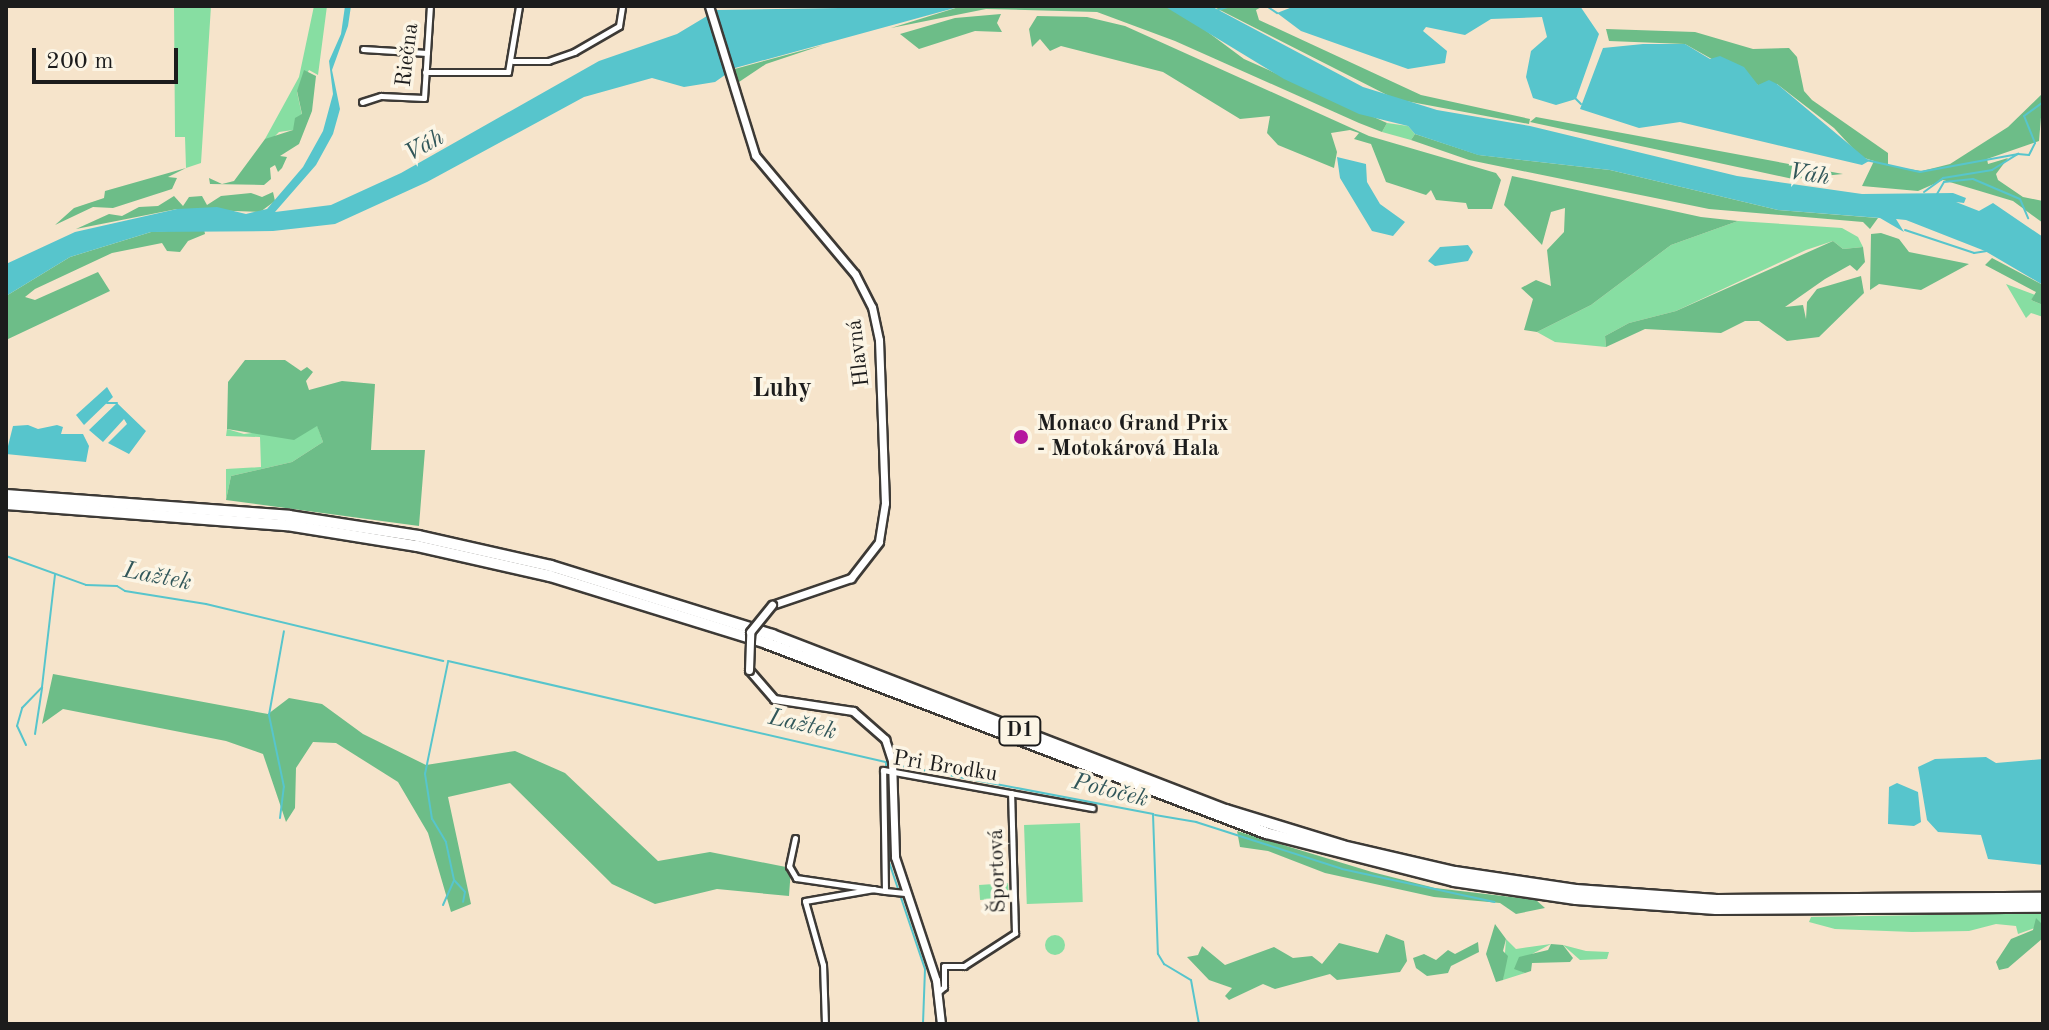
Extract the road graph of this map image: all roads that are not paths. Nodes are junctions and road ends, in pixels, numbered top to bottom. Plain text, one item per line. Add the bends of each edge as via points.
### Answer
1 (430, 6) edge
2 (519, 6) edge
3 (622, 6) edge
4 (709, 7) edge
5 (363, 49) dead end
6 (427, 53) junction
7 (513, 61) junction
8 (425, 72) junction
9 (362, 102) dead end
10 (6, 495) edge
11 (6, 504) edge
12 (890, 768) junction
13 (1011, 793) junction
14 (1093, 808) dead end
15 (795, 838) dead end
16 (874, 889) junction
17 (885, 891) junction
18 (901, 894) junction
19 (2043, 898) edge
20 (2043, 907) edge
21 (938, 992) junction
22 (825, 1024) edge
23 (941, 1024) edge

1 - 6 street, Riečna
2 - 7 street
3 - 7 street via 619,26 571,53 545,62
4 - 12 street, Hlavná, bridge via 759,164 855,274 873,311 880,348 885,503 879,542 851,578 772,605 750,632 749,670 774,699 842,709 870,720 885,739
5 - 6 street
6 - 8 street, Riečna
7 - 8 street via 503,75
8 - 9 street, Riečna via 424,98 381,96
10 - 19 highway, D1 via 289,516 418,536 551,566 816,651 1226,810 1343,846 1455,872 1576,890 1717,900
11 - 20 highway, D1 via 158,512 316,529 563,579 778,647 1223,818 1340,855 1440,878 1576,899 1716,909
12 - 13 street, Pri Brodku
12 - 17 street, Pri Brodku
12 - 18 street
13 - 14 street, Pri Brodku
13 - 21 street, Športová via 1013,937 964,966 944,966 944,987
15 - 16 street via 790,874
16 - 17 street
16 - 22 street via 805,901 819,943
17 - 18 street
18 - 21 street
21 - 23 street

